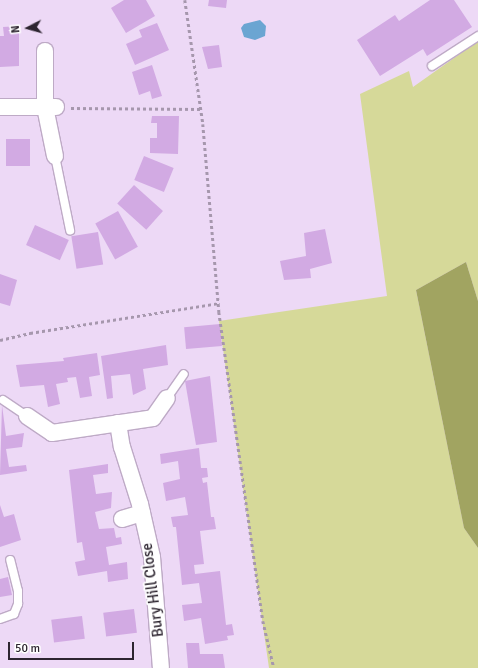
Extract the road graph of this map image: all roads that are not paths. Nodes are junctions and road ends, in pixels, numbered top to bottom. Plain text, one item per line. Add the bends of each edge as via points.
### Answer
1 (478, 36) edge
2 (45, 51) dead end
3 (432, 66) dead end
4 (0, 107) edge
5 (51, 107) junction
6 (55, 156) joint
7 (70, 230) dead end
8 (184, 374) dead end
9 (167, 398) joint
10 (3, 400) dead end
11 (27, 416) joint
12 (118, 423) junction
13 (142, 513) junction
14 (122, 519) dead end
15 (10, 560) dead end
16 (0, 619) edge
17 (161, 668) edge

1 - 3 lane
2 - 5 street
4 - 5 street
5 - 6 street
6 - 7 lane
8 - 9 lane
9 - 12 street via 153,418
10 - 11 lane
11 - 12 street via 52,433
12 - 13 street, Bury Hill Close via 122,447
13 - 14 street
13 - 17 street, Bury Hill Close via 155,575
15 - 16 lane via 18,591 18,604 14,614

